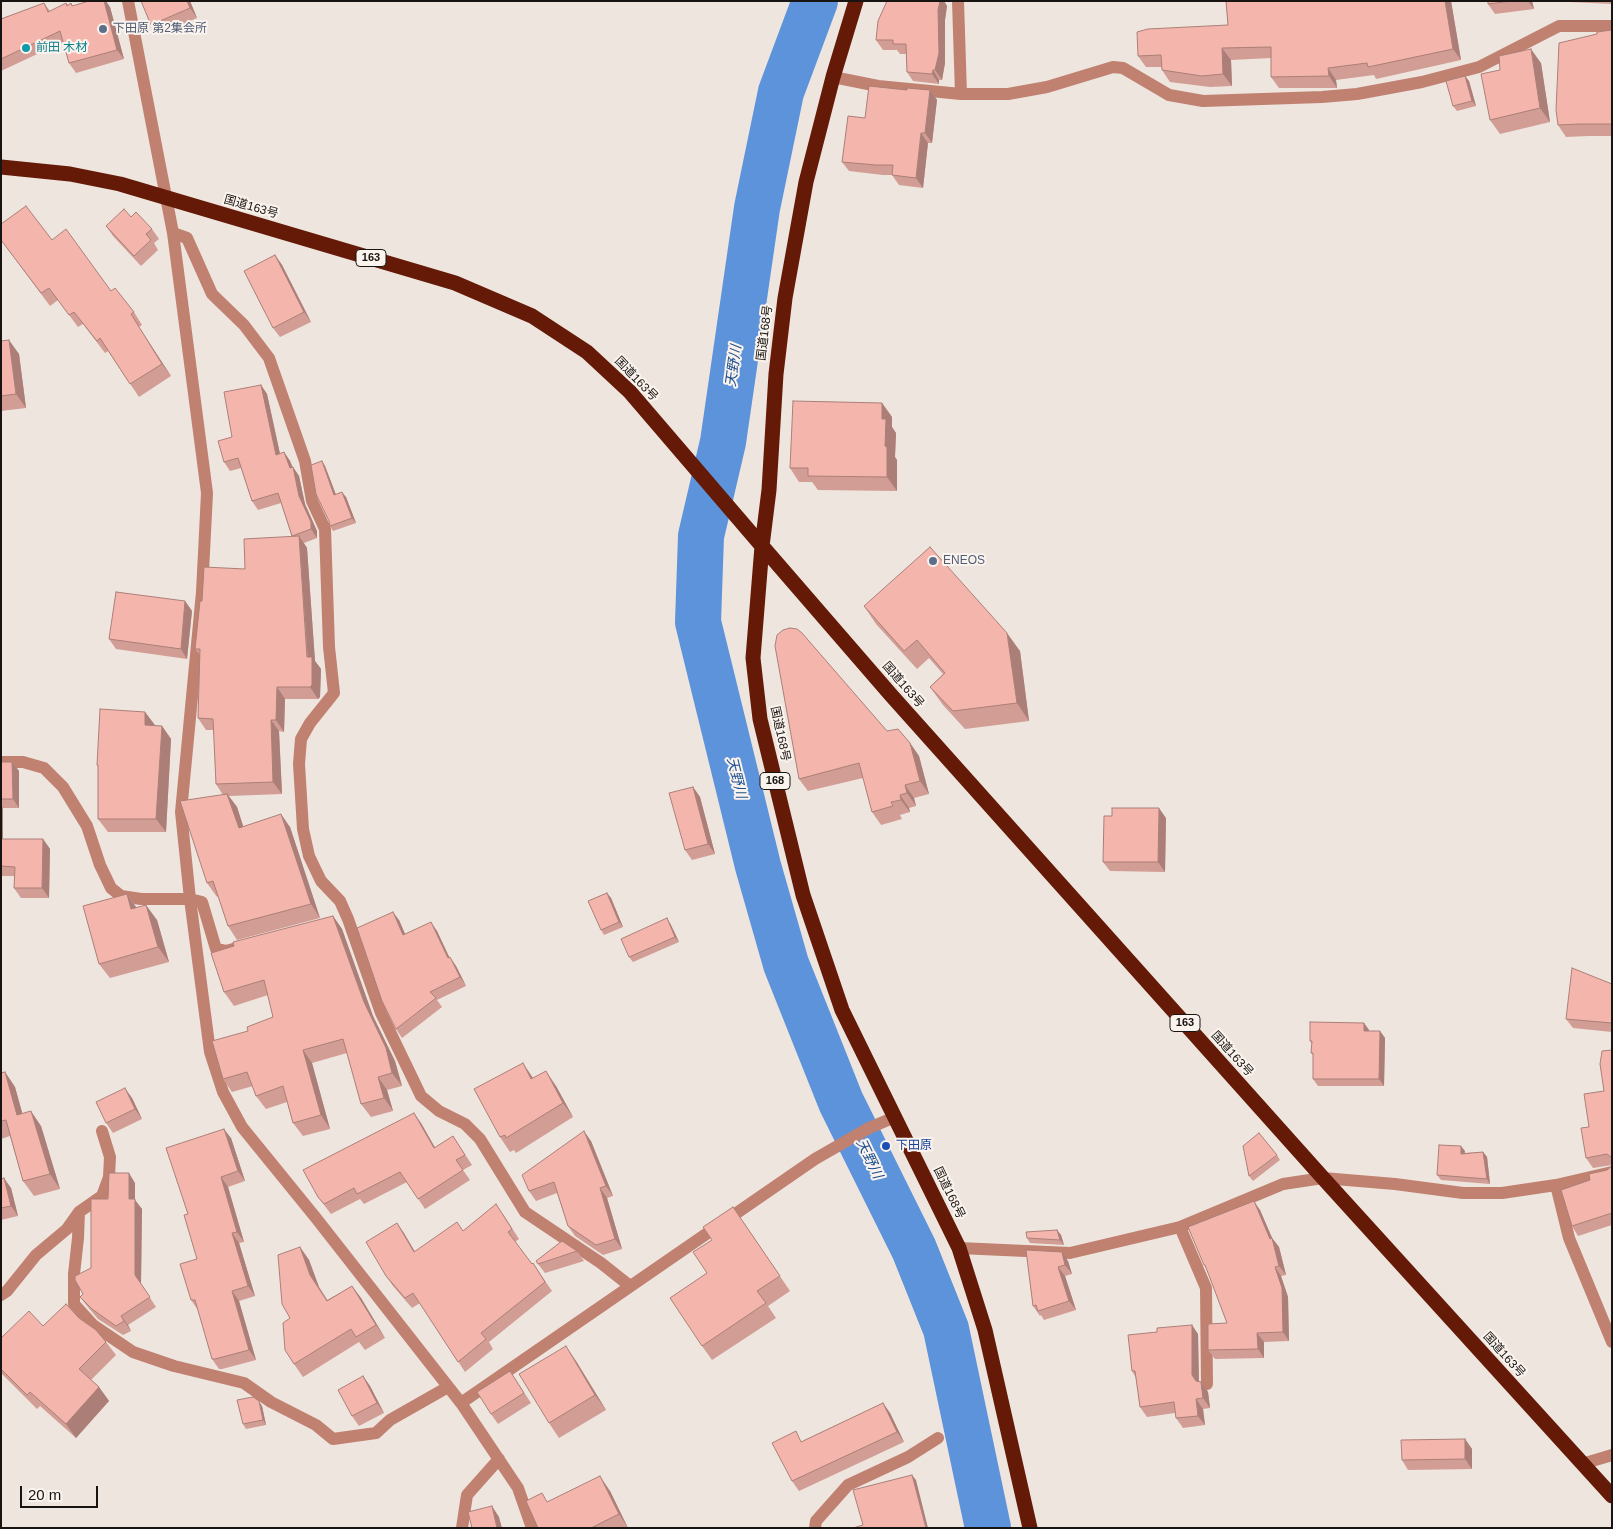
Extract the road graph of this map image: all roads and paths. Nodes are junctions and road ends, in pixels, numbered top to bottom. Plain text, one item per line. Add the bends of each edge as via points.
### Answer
1 (128, 1) edge
2 (856, 1) edge
3 (958, 1) edge
4 (1612, 26) edge
5 (833, 77) junction
6 (961, 94) junction
7 (1, 167) edge
8 (166, 198) junction
9 (173, 234) junction
10 (762, 546) junction
11 (1, 762) edge
12 (190, 899) junction
13 (244, 946) edge
14 (895, 1117) junction
15 (102, 1131) edge
16 (1612, 1172) edge
17 (1323, 1178) junction
18 (1556, 1185) junction
19 (79, 1212) junction
20 (1180, 1227) junction
21 (959, 1248) junction
22 (630, 1286) junction
23 (1, 1295) edge
24 (1612, 1342) edge
25 (1208, 1384) dead end
26 (448, 1387) junction
27 (461, 1403) junction
28 (938, 1438) dead end
29 (1612, 1455) edge
30 (499, 1459) junction
31 (1582, 1464) junction
32 (1612, 1496) edge
33 (462, 1528) edge
34 (532, 1528) edge
35 (815, 1528) edge
36 (1030, 1528) edge

1 - 8 street
2 - 5 highway, 国道168号 / 168
3 - 6 street
4 - 6 street via 1559,26 1480,67 1357,94 1203,101 1169,95 1123,68 1113,67 1047,87 1008,94
5 - 6 street via 878,86
5 - 10 highway, 国道168号 / 168 via 806,182 785,298 776,374 770,490
7 - 8 highway, 国道163号 / 163 via 70,174
8 - 9 street
8 - 10 highway, 国道163号 / 163 via 456,283 532,316 587,352 630,392
9 - 12 street via 207,493 202,592 181,812
9 - 22 street via 187,238 212,294 244,326 269,358 305,461 312,501 325,529 334,693 301,739 302,829 309,856 321,881 340,901 344,921 381,1014 421,1096 438,1112 465,1124 480,1139 525,1212 601,1262
10 - 14 highway, 国道168号 / 168 via 753,658 760,719 803,895 839,1001
10 - 17 highway, 国道163号 / 163
11 - 12 street via 23,762 44,768 63,787 87,826 111,888 121,896
12 - 13 street via 202,902 216,949 226,952
12 - 26 street via 210,1052 223,1092 242,1127
14 - 21 highway, 国道168号 / 168
14 - 22 street via 815,1159
15 - 19 street via 110,1157 109,1177 102,1196
16 - 18 street
17 - 18 street via 1462,1193 1502,1193
17 - 20 street via 1283,1184
17 - 31 highway, 国道163号 / 163
18 - 24 street via 1569,1238
19 - 23 street via 67,1229 36,1255
19 - 26 street via 74,1304 93,1325 133,1352 244,1383 271,1402 316,1425 333,1439 376,1433 390,1420
20 - 21 street via 1070,1253
20 - 25 street via 1206,1288
21 - 36 highway, 国道168号 / 168 via 985,1330
22 - 27 street
26 - 27 street
27 - 30 street
28 - 35 street via 908,1457 848,1485 816,1521
29 - 31 street
30 - 33 street via 467,1495
30 - 34 street via 518,1488
31 - 32 highway, 国道163号 / 163

